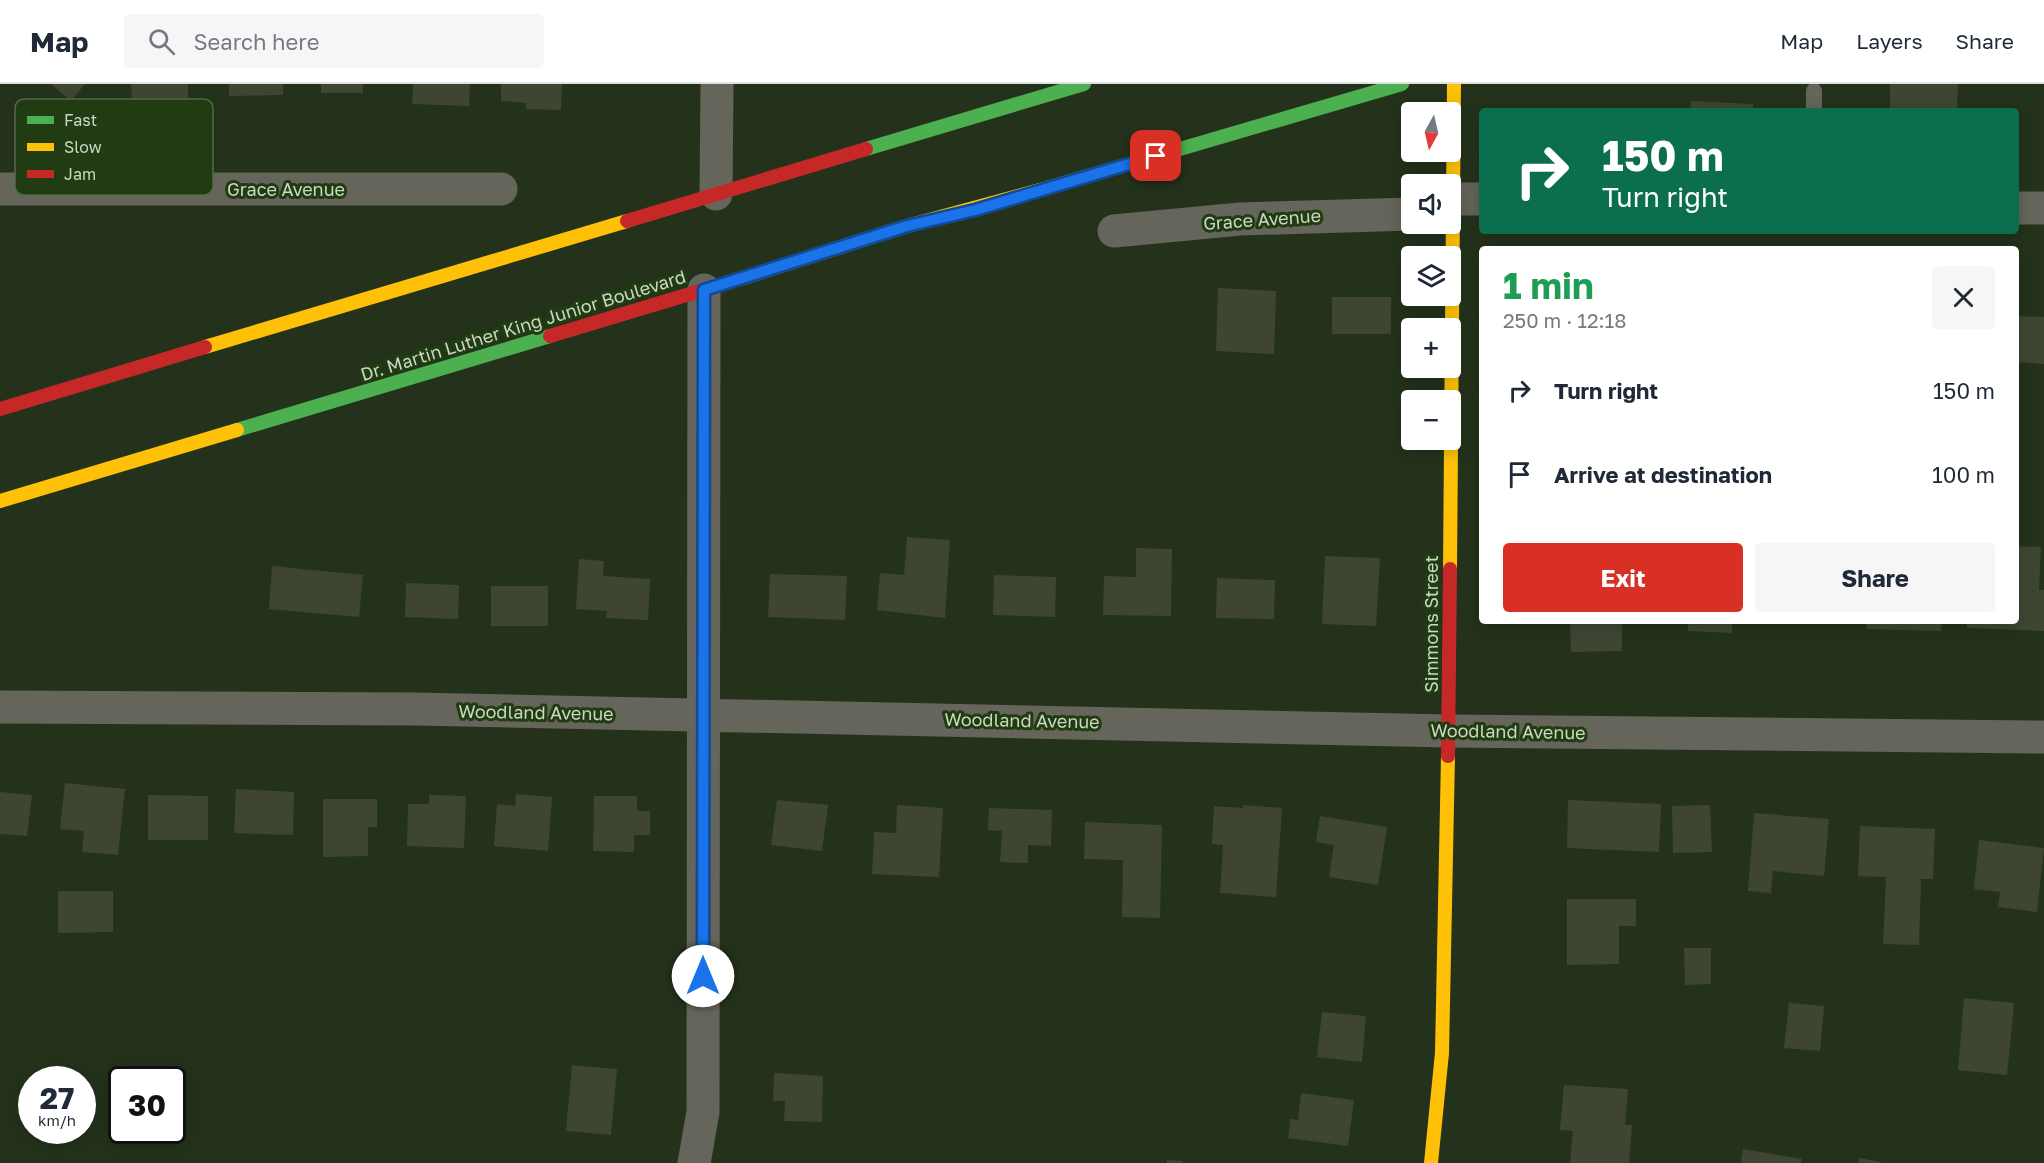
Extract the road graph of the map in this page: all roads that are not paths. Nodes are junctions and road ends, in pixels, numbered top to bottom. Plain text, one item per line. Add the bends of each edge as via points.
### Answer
1 (717, 84) edge
2 (1084, 84) edge
3 (1402, 84) edge
4 (1454, 84) edge
5 (1814, 91) dead end
6 (1814, 108) edge
7 (1458, 174) edge
8 (213, 189) edge
9 (501, 189) dead end
10 (716, 194) junction
11 (2019, 208) edge
12 (2044, 208) edge
13 (1401, 214) edge
14 (1114, 231) dead end
15 (1458, 234) edge
16 (704, 290) junction
17 (0, 409) edge
18 (0, 501) edge
19 (0, 707) edge
20 (703, 716) junction
21 (1449, 731) junction
22 (2044, 737) edge
23 (694, 1163) edge
24 (1431, 1163) edge

1 - 10 street
2 - 10 main road
3 - 16 main road, Dr. Martin Luther King Junior Boulevard via 1020,197 907,226
4 - 7 main road, Simmons Street
5 - 6 lane
8 - 9 street, Grace Avenue
10 - 17 main road
11 - 12 street
13 - 14 street, Grace Avenue via 1240,219
15 - 21 main road, Simmons Street
16 - 18 main road, Dr. Martin Luther King Junior Boulevard
16 - 20 street
19 - 20 street, Woodland Avenue via 416,709
20 - 21 street, Woodland Avenue
20 - 23 street via 703,1112
21 - 22 street, Woodland Avenue
21 - 24 main road, Simmons Street via 1442,1053

